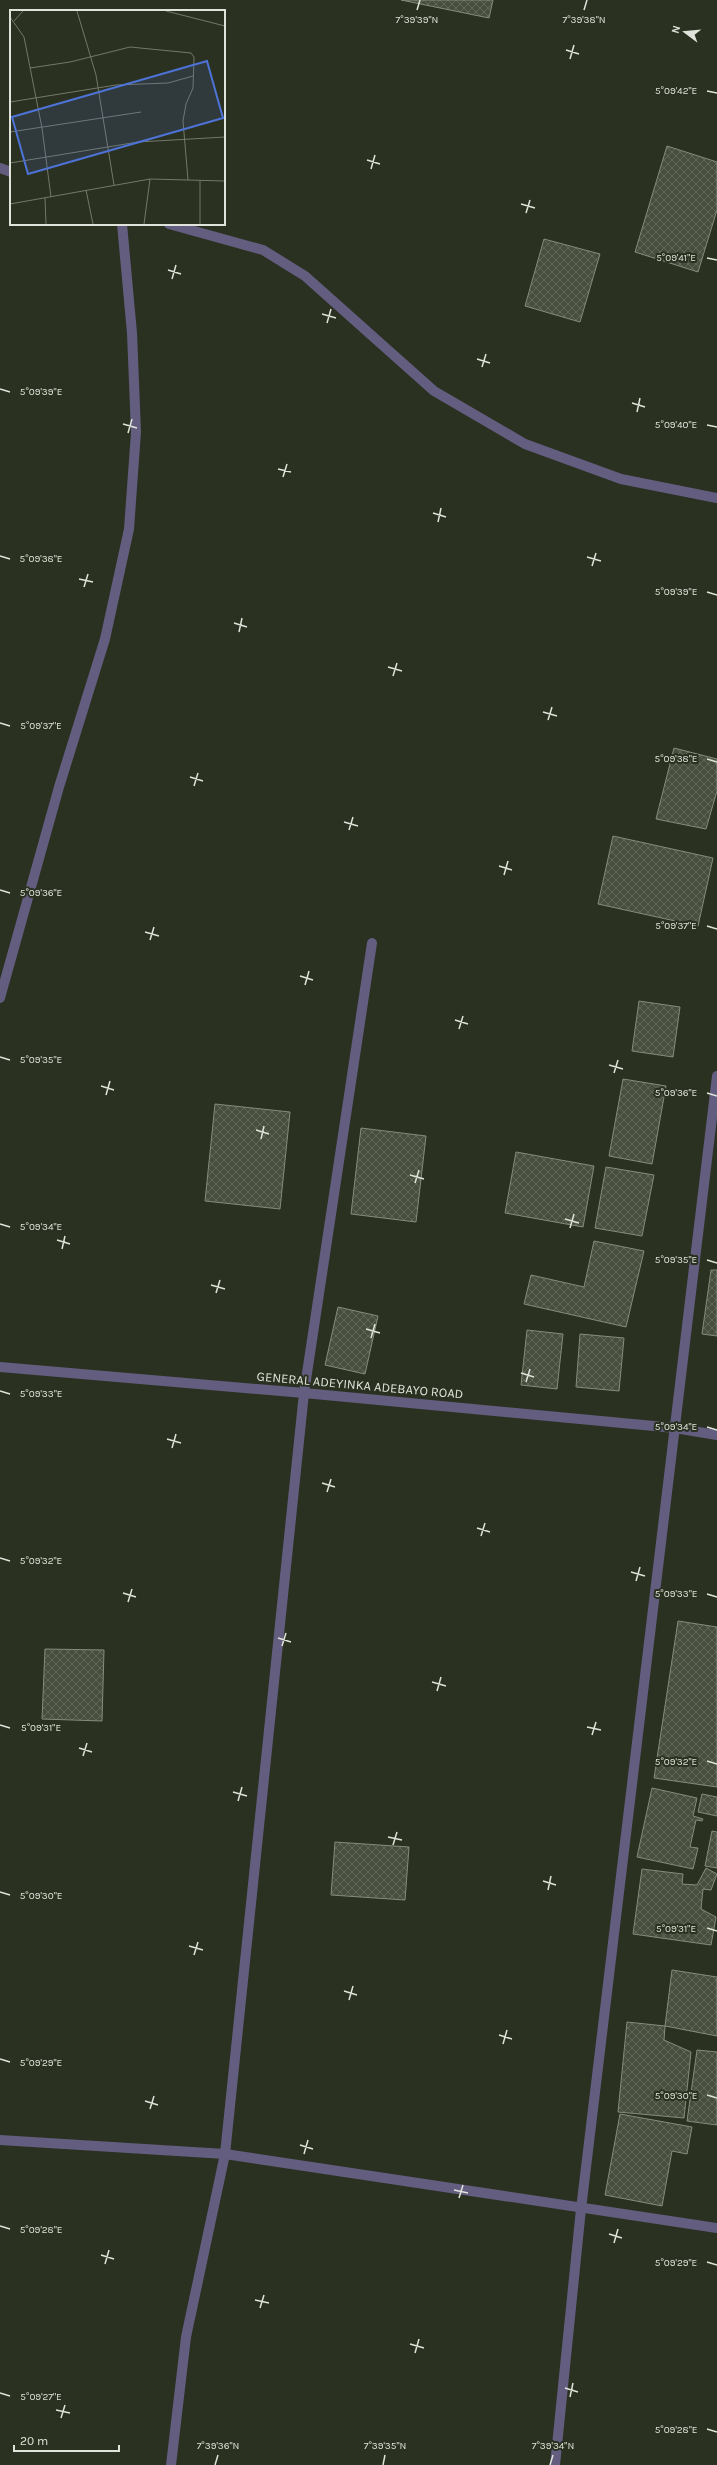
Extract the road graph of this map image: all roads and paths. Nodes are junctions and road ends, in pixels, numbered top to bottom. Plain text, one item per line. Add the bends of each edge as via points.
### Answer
1 (0, 168) edge
2 (10, 172) edge
3 (122, 225) edge
4 (173, 225) edge
5 (717, 498) edge
6 (372, 943) dead end
7 (0, 998) edge
8 (717, 1076) edge
9 (0, 1367) edge
10 (304, 1393) junction
11 (675, 1428) junction
12 (717, 1435) edge
13 (0, 2140) edge
14 (226, 2154) junction
15 (581, 2209) junction
16 (717, 2228) edge
17 (171, 2465) edge
18 (555, 2465) edge

1 - 2 street
3 - 7 street via 132,333 136,432 129,529 105,639 59,787
4 - 5 street via 263,250 305,276 434,391 524,444 621,479
6 - 10 street
8 - 11 street
9 - 10 street, GENERAL ADEYINKA ADEBAYO ROAD
10 - 11 street, GENERAL ADEYINKA ADEBAYO ROAD
10 - 14 street
11 - 12 street, GENERAL ADEYINKA ADEBAYO ROAD
11 - 15 street
13 - 14 street
14 - 15 street
14 - 17 street via 186,2337
15 - 16 street
15 - 18 street

